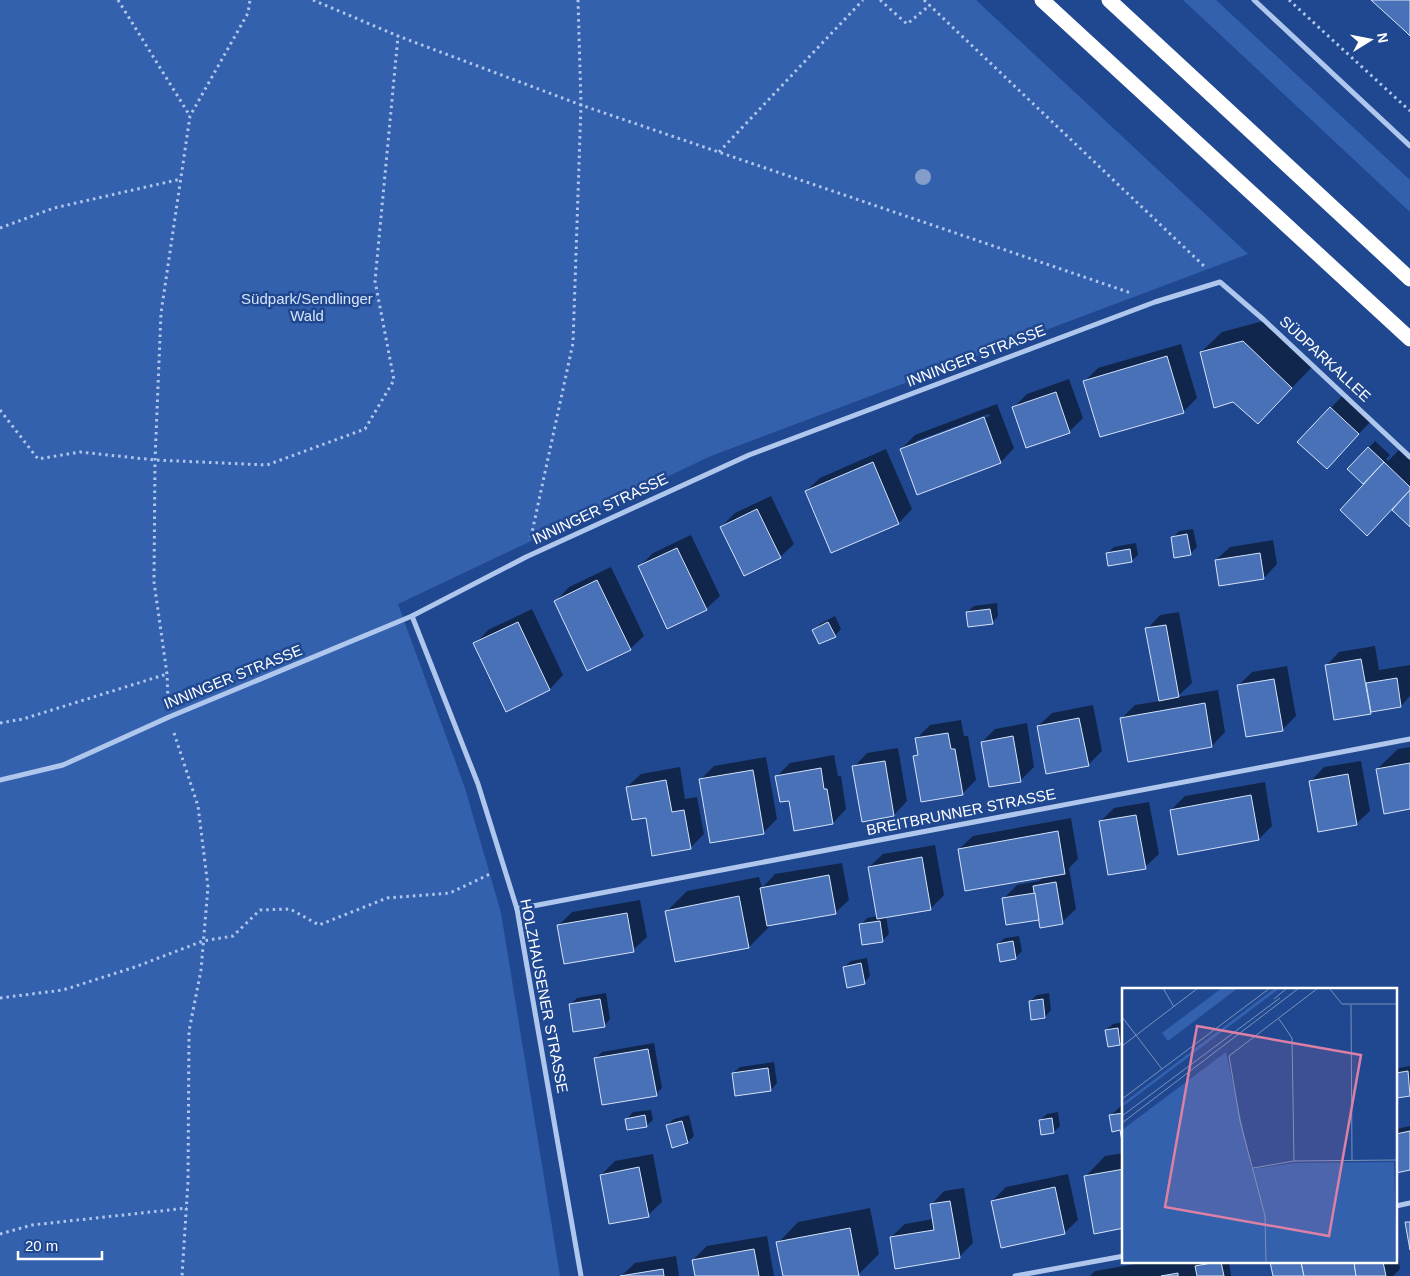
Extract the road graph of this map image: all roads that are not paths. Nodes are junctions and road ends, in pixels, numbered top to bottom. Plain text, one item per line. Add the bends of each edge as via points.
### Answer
1 (1042, 0) edge
2 (1109, 0) edge
3 (1254, 0) edge
4 (1410, 146) edge
5 (1410, 279) edge
6 (1220, 282) joint
7 (1410, 339) edge
8 (1410, 457) edge
9 (412, 616) junction
10 (1410, 739) edge
11 (0, 780) edge
12 (517, 909) junction
13 (1122, 1256) edge
14 (581, 1276) edge
15 (1015, 1276) edge

1 - 7 highway
2 - 5 highway
3 - 4 street
6 - 8 street, SÜDPARKALLEE
6 - 9 street, INNINGER STRASSE via 1155,302 749,455 526,557
9 - 11 street, INNINGER STRASSE via 168,716 62,765
9 - 12 street, HOLZHAUSENER STRASSE via 478,784
10 - 12 street, BREITBRUNNER STRASSE
12 - 14 street, HOLZHAUSENER STRASSE
13 - 15 street

